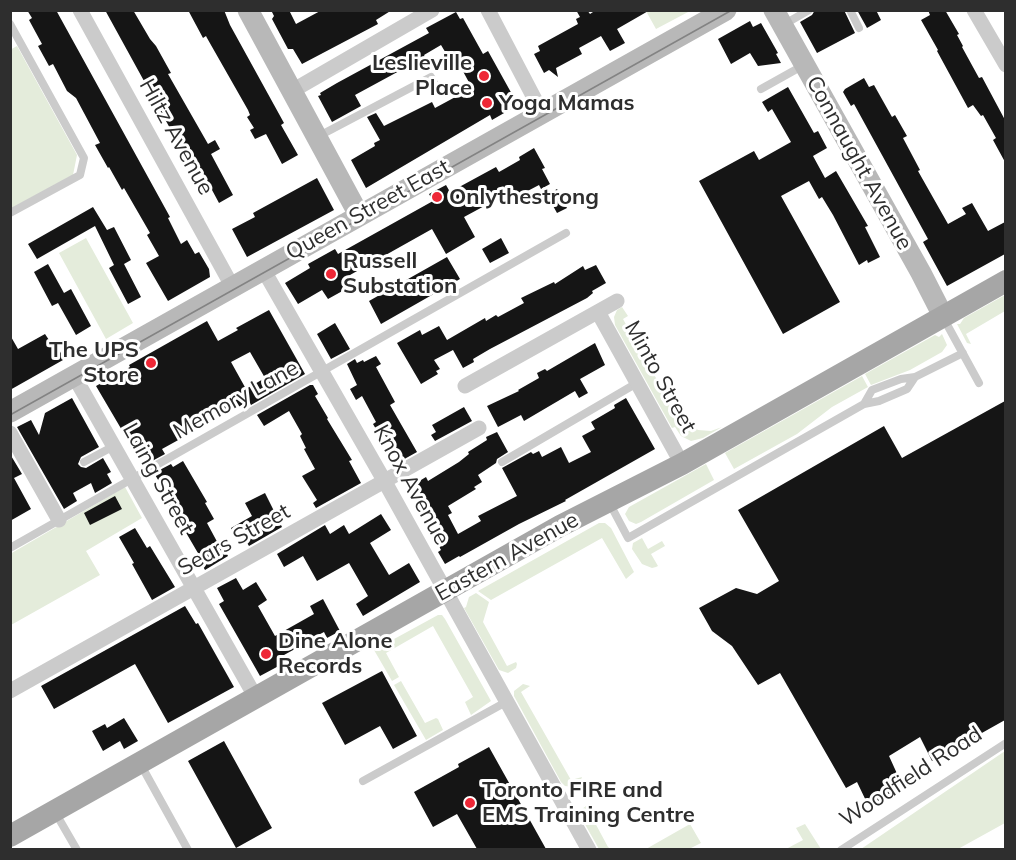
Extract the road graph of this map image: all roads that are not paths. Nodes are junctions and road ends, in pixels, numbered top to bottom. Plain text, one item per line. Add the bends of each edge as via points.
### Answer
1 (80, 10) edge
2 (248, 10) edge
3 (432, 10) edge
4 (488, 10) edge
5 (726, 10) edge
6 (809, 10) edge
7 (850, 10) edge
8 (975, 10) edge
9 (778, 18) edge
10 (10, 24) edge
11 (860, 28) dead end
12 (804, 65) junction
13 (1005, 65) edge
14 (437, 89) dead end
15 (761, 89) dead end
16 (292, 91) junction
17 (542, 113) junction
18 (317, 137) junction
19 (10, 213) edge
20 (359, 215) junction
21 (566, 233) dead end
22 (263, 269) junction
23 (1005, 281) edge
24 (232, 286) junction
25 (616, 301) dead end
26 (598, 312) junction
27 (943, 316) junction
28 (963, 353) junction
29 (322, 373) junction
30 (74, 376) junction
31 (915, 377) junction
32 (637, 383) junction
33 (979, 383) dead end
34 (465, 387) dead end
35 (864, 404) junction
36 (10, 412) edge
37 (479, 428) dead end
38 (10, 433) edge
39 (114, 446) junction
40 (84, 462) dead end
41 (502, 462) dead end
42 (682, 464) junction
43 (132, 478) junction
44 (385, 482) junction
45 (609, 502) junction
46 (59, 520) junction
47 (10, 548) edge
48 (193, 588) junction
49 (444, 592) junction
50 (10, 691) edge
51 (256, 698) junction
52 (506, 702) junction
53 (1005, 743) edge
54 (140, 764) junction
55 (363, 781) dead end
56 (55, 811) junction
57 (10, 836) edge
58 (77, 849) edge
59 (188, 849) edge
60 (589, 849) edge
61 (841, 849) edge

1 - 24 street, Hiltz Avenue
2 - 16 main road
3 - 16 street
4 - 17 street
5 - 17 main road, Queen Street East
6 - 9 lane
7 - 11 lane
8 - 13 street
9 - 12 main road, Connaught Avenue
10 - 19 lane via 84,158 80,175
12 - 15 lane
12 - 27 main road, Connaught Avenue
14 - 18 lane via 430,77
16 - 18 main road
17 - 20 main road, Queen Street East
18 - 20 main road
20 - 22 main road, Queen Street East
21 - 29 lane, Memory Lane
22 - 24 main road, Queen Street East
22 - 29 street, Knox Avenue
23 - 27 main road, Eastern Avenue
24 - 30 main road, Queen Street East
25 - 26 street, Minto Street
26 - 32 street, Minto Street
26 - 34 street, Minto Street
27 - 28 lane
27 - 42 main road, Eastern Avenue
28 - 31 lane
28 - 33 lane
29 - 43 lane, Memory Lane
29 - 44 street, Knox Avenue
30 - 36 main road, Queen Street East
30 - 39 street, Laing Street
31 - 35 lane via 906,389
31 - 35 lane via 872,390
32 - 41 lane
32 - 42 street, Minto Street
35 - 45 lane via 628,538
37 - 44 street, Sears Street
38 - 46 street
39 - 40 lane
39 - 43 street, Laing Street
42 - 45 main road, Eastern Avenue
43 - 46 lane, Memory Lane
43 - 48 street, Laing Street
44 - 48 street, Sears Street
44 - 49 street, Knox Avenue
45 - 49 main road, Eastern Avenue
46 - 47 lane, Memory Lane
48 - 50 street, Sears Street
48 - 51 street, Laing Street
49 - 51 main road, Eastern Avenue
49 - 52 street, Knox Avenue
51 - 54 main road, Eastern Avenue
52 - 55 lane
52 - 60 street, Knox Avenue
53 - 61 lane, Woodfield Road
54 - 56 main road, Eastern Avenue
54 - 59 lane
56 - 57 main road, Eastern Avenue
56 - 58 lane

